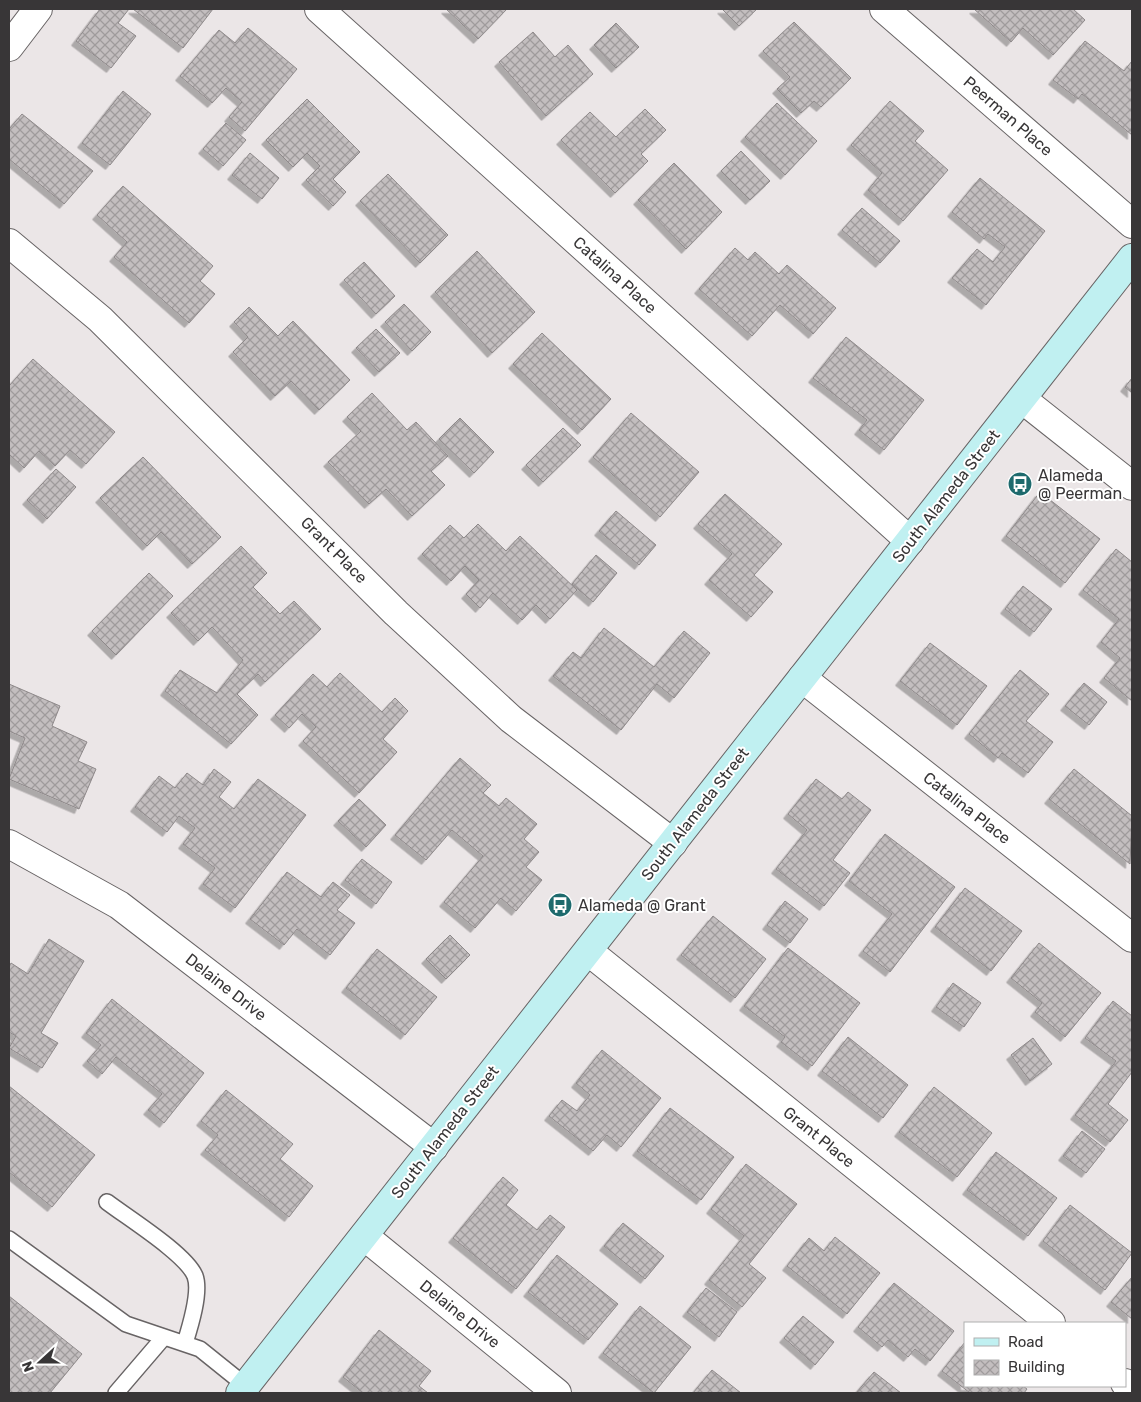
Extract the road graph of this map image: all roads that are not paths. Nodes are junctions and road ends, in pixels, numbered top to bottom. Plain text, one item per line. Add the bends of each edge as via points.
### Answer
1 (38, 9) edge
2 (319, 9) edge
3 (884, 9) edge
4 (9, 46) edge
5 (1132, 224) edge
6 (9, 243) edge
7 (1132, 258) edge
8 (1022, 399) junction
9 (1132, 486) edge
10 (910, 541) junction
11 (802, 678) junction
12 (673, 843) junction
13 (9, 844) edge
14 (1132, 938) edge
15 (588, 951) junction
16 (434, 1147) junction
17 (108, 1202) dead end
18 (364, 1236) junction
19 (9, 1238) edge
20 (1049, 1322) edge
21 (164, 1336) junction
22 (185, 1343) junction
23 (243, 1389) edge
24 (116, 1393) edge
25 (557, 1393) edge

1 - 4 street
2 - 10 street, Catalina Place
3 - 5 street, Peerman Place
6 - 12 street, Grant Place via 100,320 396,613 511,720
7 - 8 main road, South Alameda Street
8 - 9 street
8 - 10 main road, South Alameda Street
10 - 11 main road, South Alameda Street
11 - 12 main road, South Alameda Street
11 - 14 street, Catalina Place
12 - 15 main road, South Alameda Street
13 - 16 street, Delaine Drive via 119,905
15 - 16 main road, South Alameda Street
15 - 20 street, Grant Place
16 - 18 main road, South Alameda Street
17 - 22 lane via 187,1262 196,1277 194,1316
18 - 23 main road, South Alameda Street
18 - 25 street, Delaine Drive
19 - 21 lane via 126,1324
21 - 22 lane
21 - 24 lane
22 - 23 lane via 200,1348

